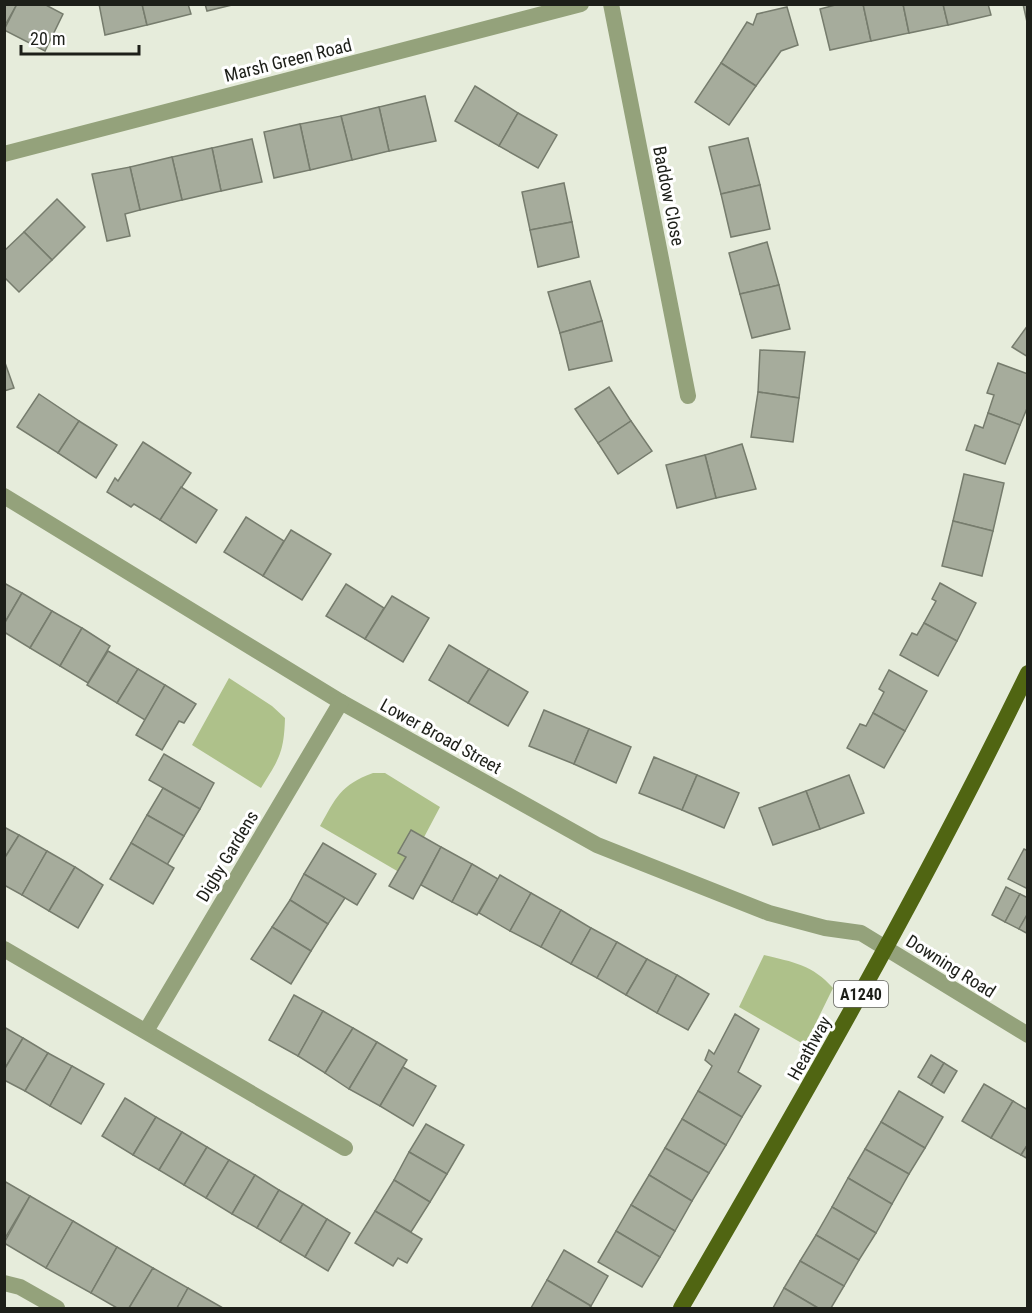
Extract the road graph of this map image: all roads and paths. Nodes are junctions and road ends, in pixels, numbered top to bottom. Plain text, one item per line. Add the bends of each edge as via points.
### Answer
1 (581, 4) edge
2 (611, 4) edge
3 (4, 154) edge
4 (688, 396) dead end
5 (4, 496) edge
6 (1028, 674) edge
7 (341, 702) junction
8 (886, 948) junction
9 (4, 950) edge
10 (146, 1030) junction
11 (1028, 1035) edge
12 (345, 1148) dead end
13 (4, 1282) edge
14 (57, 1308) edge
15 (681, 1308) edge

1 - 3 street, Marsh Green Road
2 - 4 street, Baddow Close
5 - 7 street, Lower Broad Street
6 - 8 main road, Heathway / A1240
7 - 8 street, Lower Broad Street via 597,845 769,914 861,933
7 - 10 street, Digby Gardens
8 - 11 street, Downing Road
8 - 15 main road, Heathway / A1240
9 - 10 street
10 - 12 street
13 - 14 street

